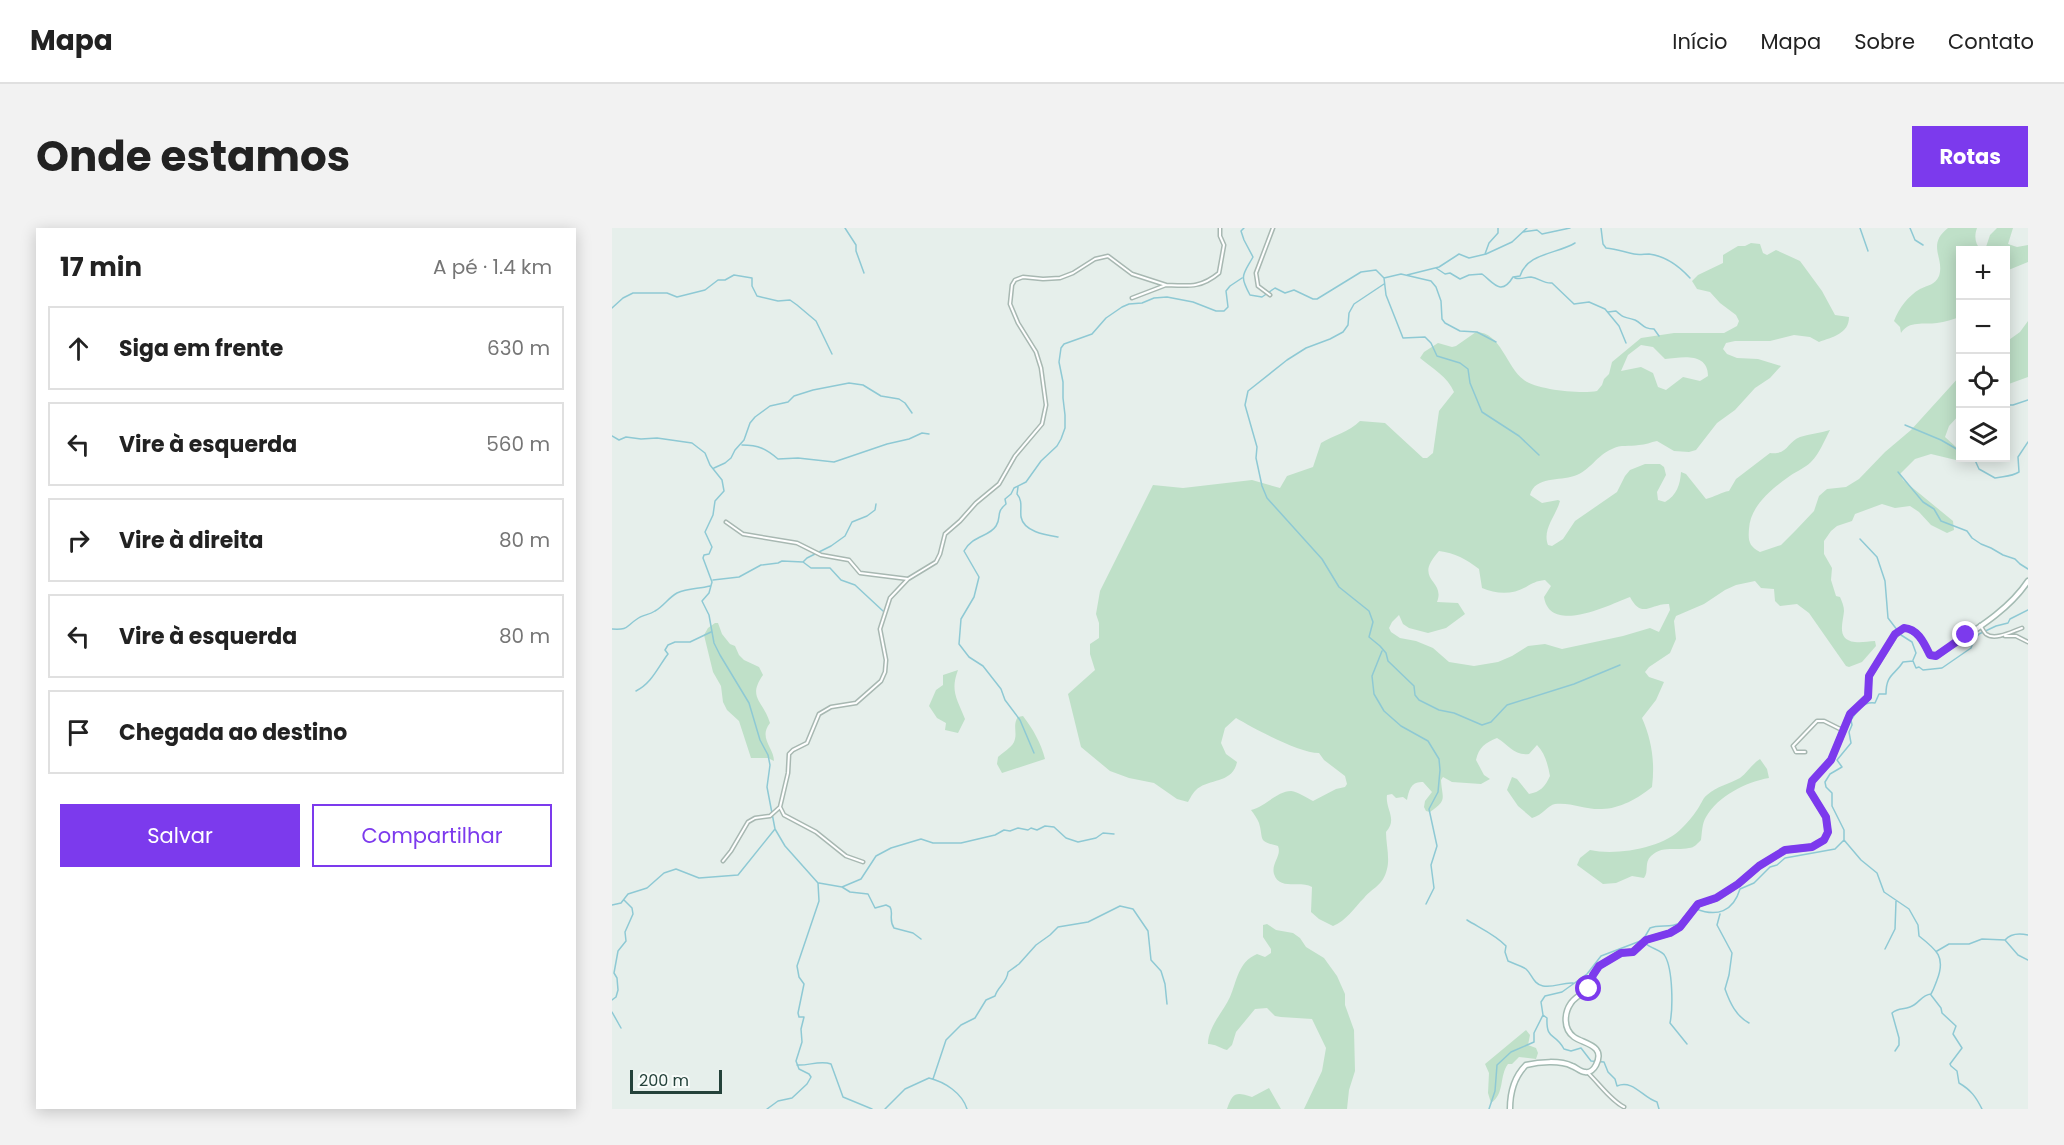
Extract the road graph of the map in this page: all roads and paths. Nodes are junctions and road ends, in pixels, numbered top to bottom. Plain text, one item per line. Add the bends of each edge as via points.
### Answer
1 (1220, 228) edge
2 (1273, 228) edge
3 (1166, 285) junction
4 (1270, 295) dead end
5 (1132, 298) dead end
6 (726, 522) dead end
7 (908, 579) junction
8 (2028, 581) edge
9 (1980, 625) junction
10 (2022, 628) dead end
11 (2002, 635) junction
12 (2028, 642) edge
13 (1845, 727) junction
14 (1805, 752) dead end
15 (780, 807) junction
16 (723, 861) dead end
17 (863, 862) dead end
18 (1587, 1072) junction
19 (1624, 1107) dead end
20 (1510, 1109) edge

1 - 3 street via 1224,245 1219,273 1208,282 1193,286
2 - 4 street via 1256,273 1258,286
3 - 5 street
3 - 7 street via 1132,274 1104,256 1060,278 1015,280 1010,304 1036,352 1046,405 1042,424 1015,456 999,484 945,534 936,562
6 - 7 street via 743,534 797,543 821,555 849,560 860,573
7 - 15 street via 890,598 881,625 886,660 880,681 856,703 831,707 819,714 807,743 789,754
8 - 9 street via 2020,594
9 - 11 street via 1990,636
9 - 13 street via 1936,656 1930,655 1912,628 1895,634 1869,676 1868,697 1850,714
10 - 11 street
11 - 12 street
13 - 14 street via 1840,729 1817,721 1793,746 1796,752
13 - 18 street via 1831,760 1812,781 1810,791 1826,817 1828,832 1824,840 1812,847 1785,850 1716,898 1698,904 1680,927 1646,940 1633,952 1621,953 1599,966 1589,989 1571,1003 1566,1018 1568,1031 1597,1052 1595,1067
15 - 16 street via 773,814 748,822
15 - 17 street via 789,819 816,832 846,856
18 - 19 street
18 - 20 street via 1566,1063 1526,1065 1512,1088

